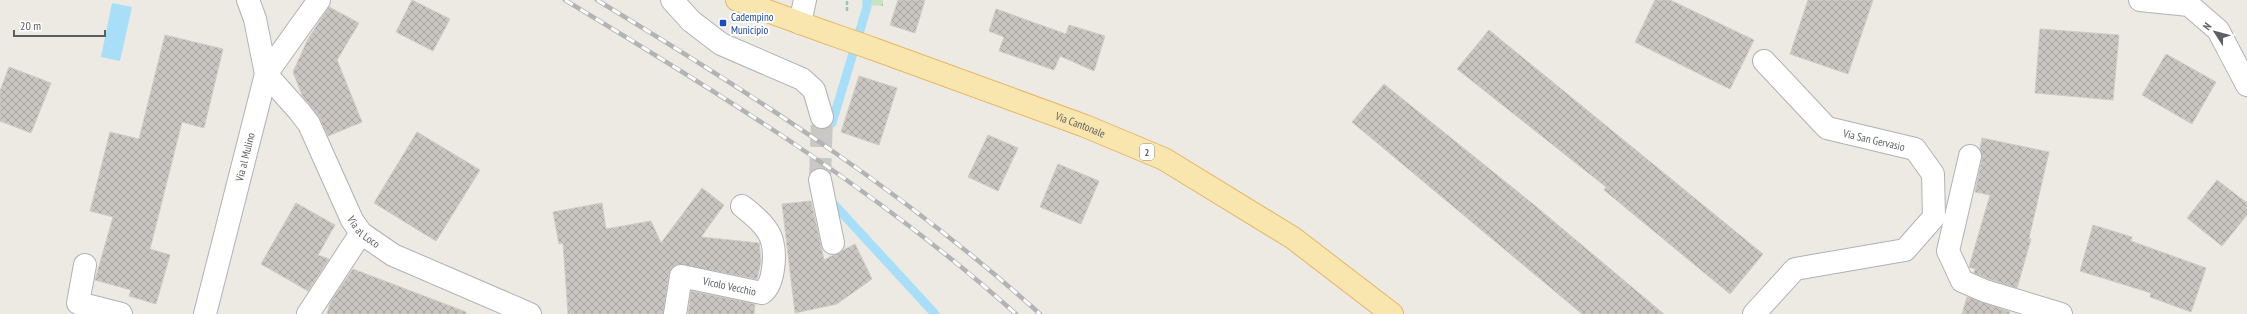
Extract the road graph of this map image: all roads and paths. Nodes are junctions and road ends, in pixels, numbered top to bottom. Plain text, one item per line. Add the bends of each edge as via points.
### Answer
1 (248, 0) edge
2 (319, 0) edge
3 (672, 0) edge
4 (737, 0) edge
5 (805, 0) edge
6 (2140, 0) edge
7 (800, 24) junction
8 (1764, 61) dead end
9 (266, 74) junction
10 (2247, 85) edge
11 (822, 117) tunnel mouth
12 (1970, 156) dead end
13 (820, 180) tunnel mouth
14 (742, 206) dead end
15 (361, 233) junction
16 (833, 243) dead end
17 (85, 264) dead end
18 (121, 314) edge
19 (205, 314) edge
20 (308, 314) edge
21 (530, 314) edge
22 (675, 314) edge
23 (1392, 314) edge
24 (1754, 314) edge
25 (2061, 314) edge

1 - 9 street, Via al Mulino via 255,19
2 - 9 street
3 - 11 street via 691,21 721,44 802,79 814,90
4 - 7 main road, Via Cantonale / 2
5 - 7 street
6 - 10 street via 2189,5 2218,30
7 - 23 main road, Via Cantonale / 2, bridge via 1085,126 1164,159 1293,238
8 - 24 street, Via San Gervasio via 1827,128 1915,149 1934,174 1934,217 1905,250 1796,269
9 - 15 street, Via al Loco via 308,124 352,220
9 - 19 street, Via al Mulino
12 - 25 street via 1948,251 1962,281 1985,292
13 - 16 street
14 - 22 street, Vicolo Vecchio via 760,221 772,241 772,280 768,289 762,293 681,276
15 - 20 street
15 - 21 street, Via al Loco via 393,255
17 - 18 street via 78,303

